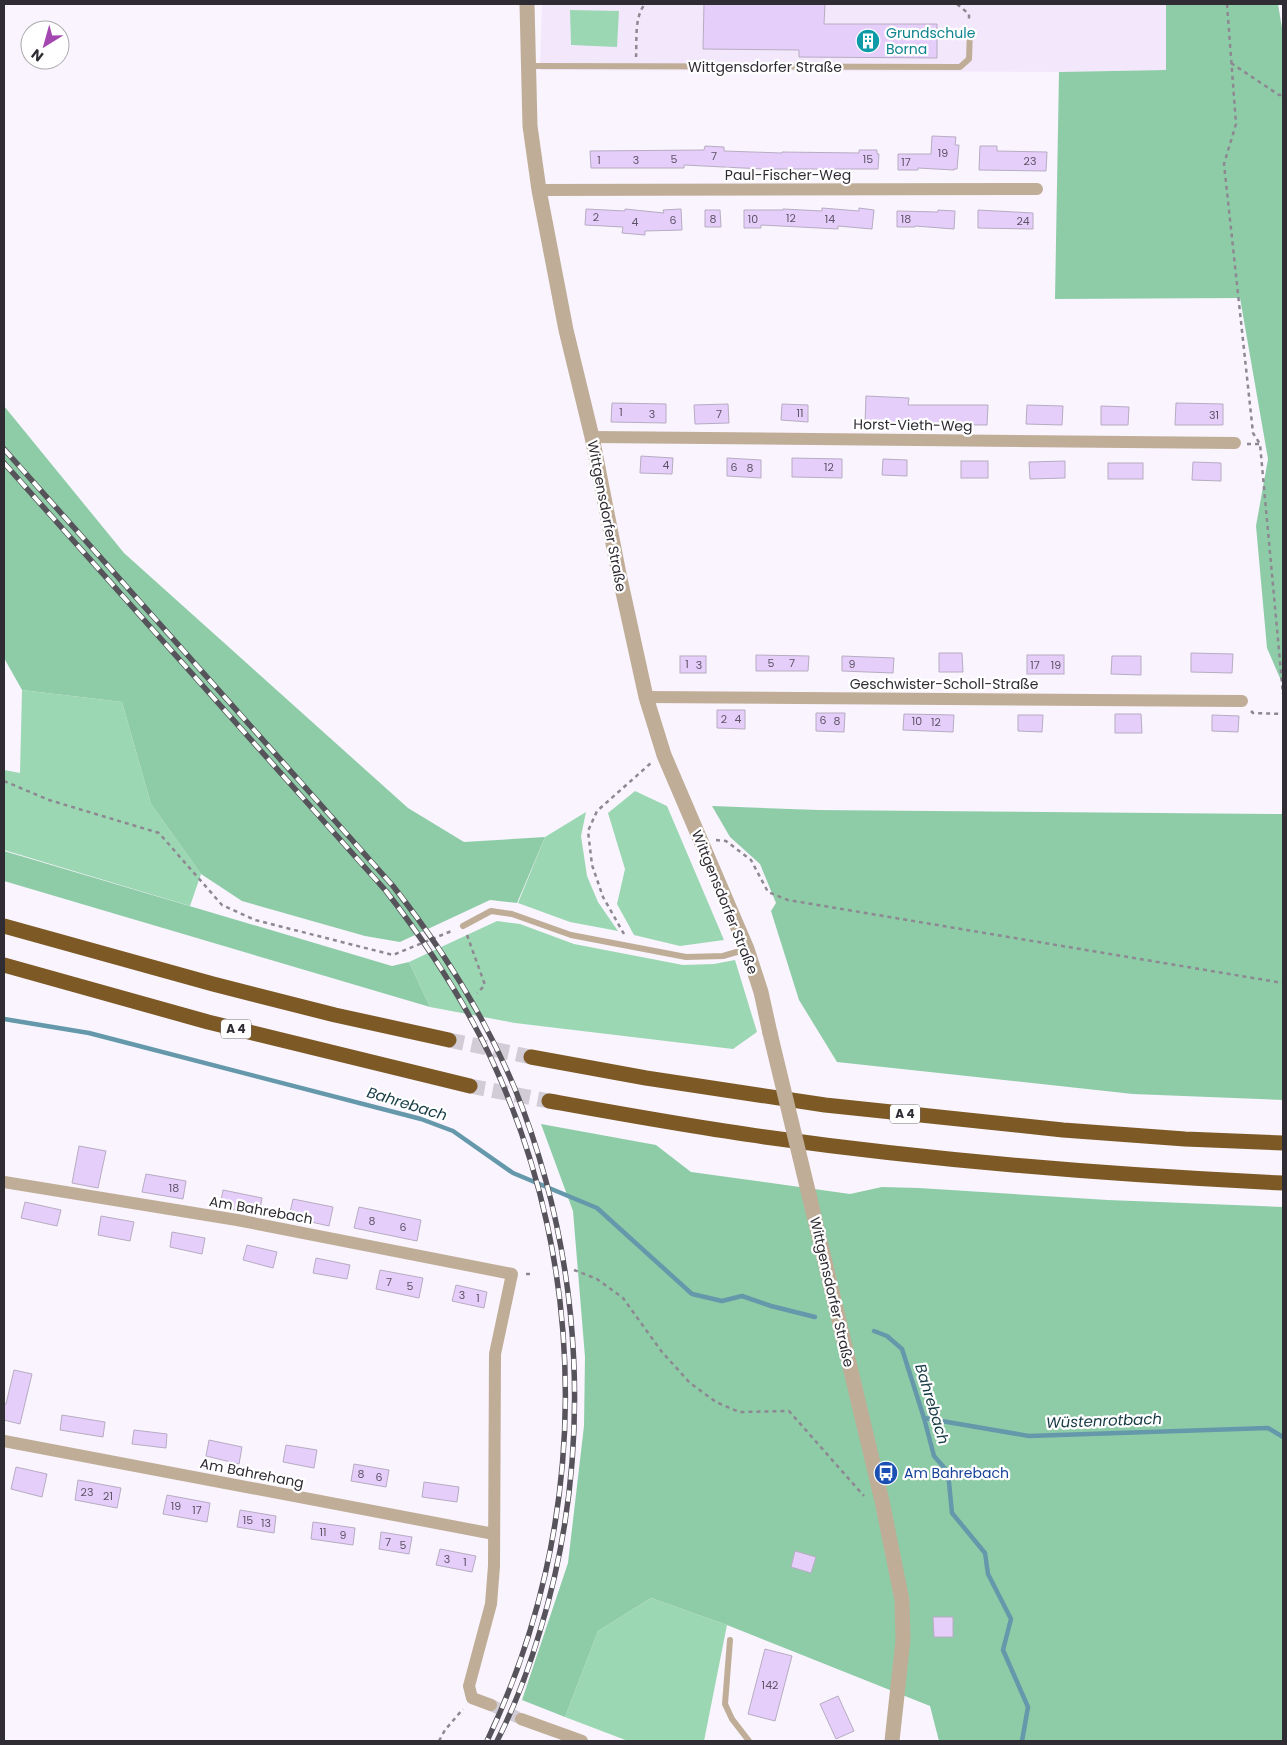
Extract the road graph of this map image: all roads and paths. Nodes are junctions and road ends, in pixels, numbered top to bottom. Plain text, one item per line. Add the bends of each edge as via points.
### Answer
1 (527, 4) edge
2 (645, 4) edge
3 (957, 4) edge
4 (1227, 4) edge
5 (970, 31) joint
6 (1231, 63) junction
7 (529, 66) junction
8 (636, 66) junction
9 (1283, 95) edge
10 (1038, 189) dead end
11 (539, 190) junction
12 (592, 437) junction
13 (1235, 443) dead end
14 (1283, 694) edge
15 (646, 697) junction
16 (1242, 701) joint
17 (1283, 714) edge
18 (664, 755) junction
19 (4, 781) edge
20 (700, 839) junction
21 (4, 926) edge
22 (463, 926) junction
23 (631, 946) junction
24 (747, 949) junction
25 (4, 965) edge
26 (1283, 983) edge
27 (477, 993) dead end
28 (449, 1040) tunnel mouth
29 (531, 1056) tunnel mouth
30 (470, 1086) tunnel mouth
31 (549, 1101) tunnel mouth
32 (1283, 1143) edge
33 (4, 1182) edge
34 (1283, 1183) edge
35 (574, 1270) dead end
36 (4, 1441) edge
37 (882, 1501) junction
38 (494, 1534) junction
39 (730, 1640) dead end
40 (472, 1698) junction
41 (490, 1705) tunnel mouth
42 (521, 1719) tunnel mouth
43 (439, 1741) edge
44 (582, 1741) edge
45 (749, 1741) edge
46 (892, 1741) edge

1 - 7 street, Wittgensdorfer Straße
2 - 8 path via 637,25
3 - 5 path via 969,14
4 - 6 path
5 - 8 lane, Wittgensdorfer Straße via 969,60 960,68
6 - 9 path
6 - 14 path via 1236,124 1224,164 1254,433 1260,444
7 - 8 lane, Wittgensdorfer Straße
7 - 11 street, Wittgensdorfer Straße via 530,126
10 - 11 street, Paul-Fischer-Weg
11 - 12 street, Wittgensdorfer Straße via 566,330
12 - 13 street, Horst-Vieth-Weg
12 - 15 street, Wittgensdorfer Straße
15 - 16 street, Geschwister-Scholl-Straße
15 - 18 street, Wittgensdorfer Straße
16 - 17 path via 1253,713
18 - 20 street, Wittgensdorfer Straße
18 - 23 path via 597,811 588,830 592,865 603,897
19 - 22 path via 49,800 159,834 222,905 255,920 393,955
20 - 24 street, Wittgensdorfer Straße
20 - 26 path via 726,841 751,860 768,892 788,900
21 - 28 highway via 241,991
22 - 23 lane via 492,911 512,914 571,935
22 - 27 path via 485,985
23 - 24 lane via 686,957 723,956
24 - 37 street, Wittgensdorfer Straße, bridge
25 - 30 highway, A 4 via 208,1022
29 - 32 highway, A 4 via 655,1080 825,1106 1064,1130
31 - 34 highway via 843,1147 1057,1169
33 - 38 street, Am Bahrebach via 237,1220 512,1274 495,1354
35 - 37 path via 597,1279 623,1298 662,1352 690,1383 716,1402 739,1412 789,1411 858,1491 873,1504
36 - 38 street, Am Bahrehang
37 - 46 street, Wittgensdorfer Straße via 904,1621
38 - 40 street via 491,1604 469,1686
39 - 45 lane via 725,1704
40 - 41 street
40 - 43 path
42 - 44 street

